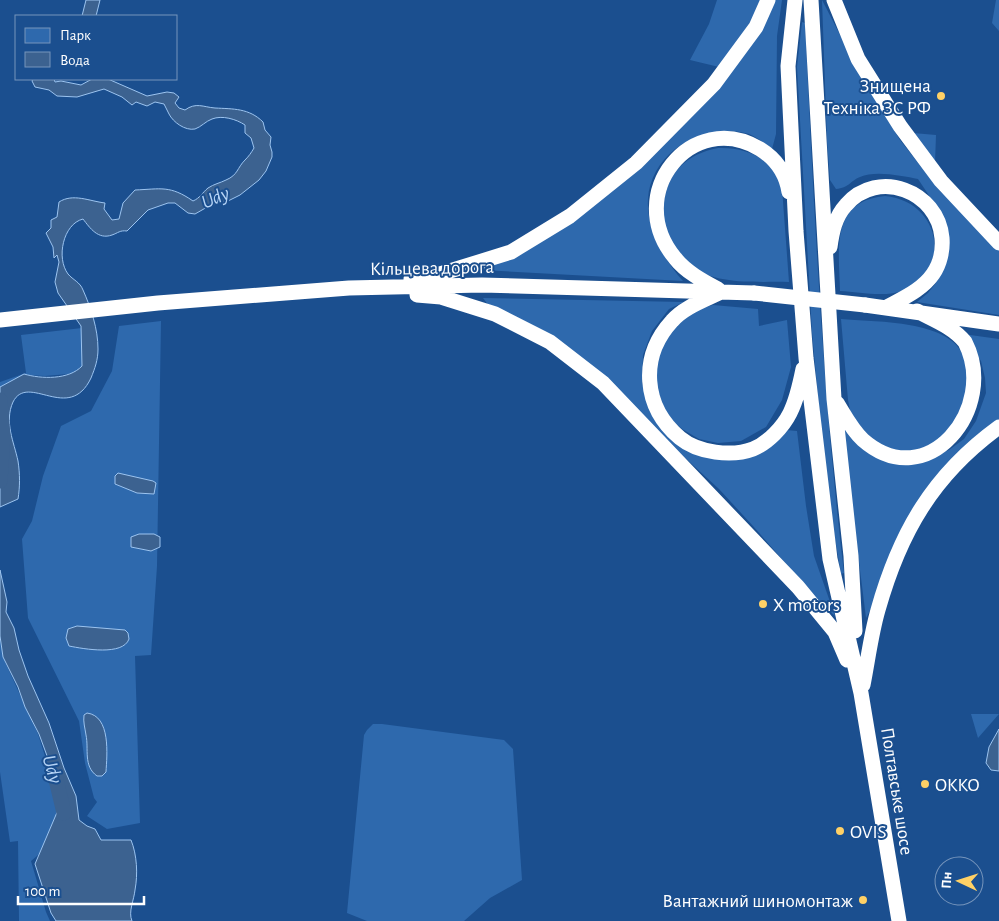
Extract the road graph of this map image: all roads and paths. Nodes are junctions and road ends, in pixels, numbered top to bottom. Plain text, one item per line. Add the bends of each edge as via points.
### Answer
1 (768, 0) edge
2 (795, 0) edge
3 (811, 0) edge
4 (834, 0) edge
5 (796, 231) junction
6 (999, 243) edge
7 (826, 273) junction
8 (349, 288) junction
9 (722, 291) junction
10 (887, 307) junction
11 (917, 311) junction
12 (0, 320) edge
13 (999, 324) edge
14 (806, 358) junction
15 (834, 398) junction
16 (999, 427) edge
17 (856, 668) junction
18 (862, 693) junction
19 (899, 921) edge

1 - 8 highway via 756,27 714,84 636,162 570,216 511,252 440,274
2 - 5 highway via 788,66
3 - 7 highway
4 - 6 highway via 858,59 900,126 941,181
5 - 9 highway via 787,181 782,170 766,153 744,142 726,140 707,142 685,152 668,169 660,185 656,203 658,228 678,262
5 - 14 highway
7 - 10 highway via 832,231 846,204 858,195 887,186 916,194 928,204 942,230 940,260 924,285
7 - 15 highway
8 - 9 highway, Кільцева дорога via 482,285
8 - 12 highway, Кільцева дорога via 158,302
8 - 18 highway via 441,297 495,314 550,342 602,383 798,587 835,632
9 - 10 highway, Кільцева дорога, bridge
9 - 14 highway via 673,319 661,335 649,365 652,396 658,410 681,439 700,448 736,452 753,449 769,439 790,414
10 - 11 highway
11 - 13 highway
11 - 15 highway via 954,331 974,356 981,387 976,411 964,432 953,443 924,456 892,455 863,440
14 - 17 highway via 830,559
15 - 17 highway via 851,556
16 - 18 highway via 953,466 904,535 877,612
17 - 18 highway, Полтавське шосе
18 - 19 highway, Полтавське шосе

